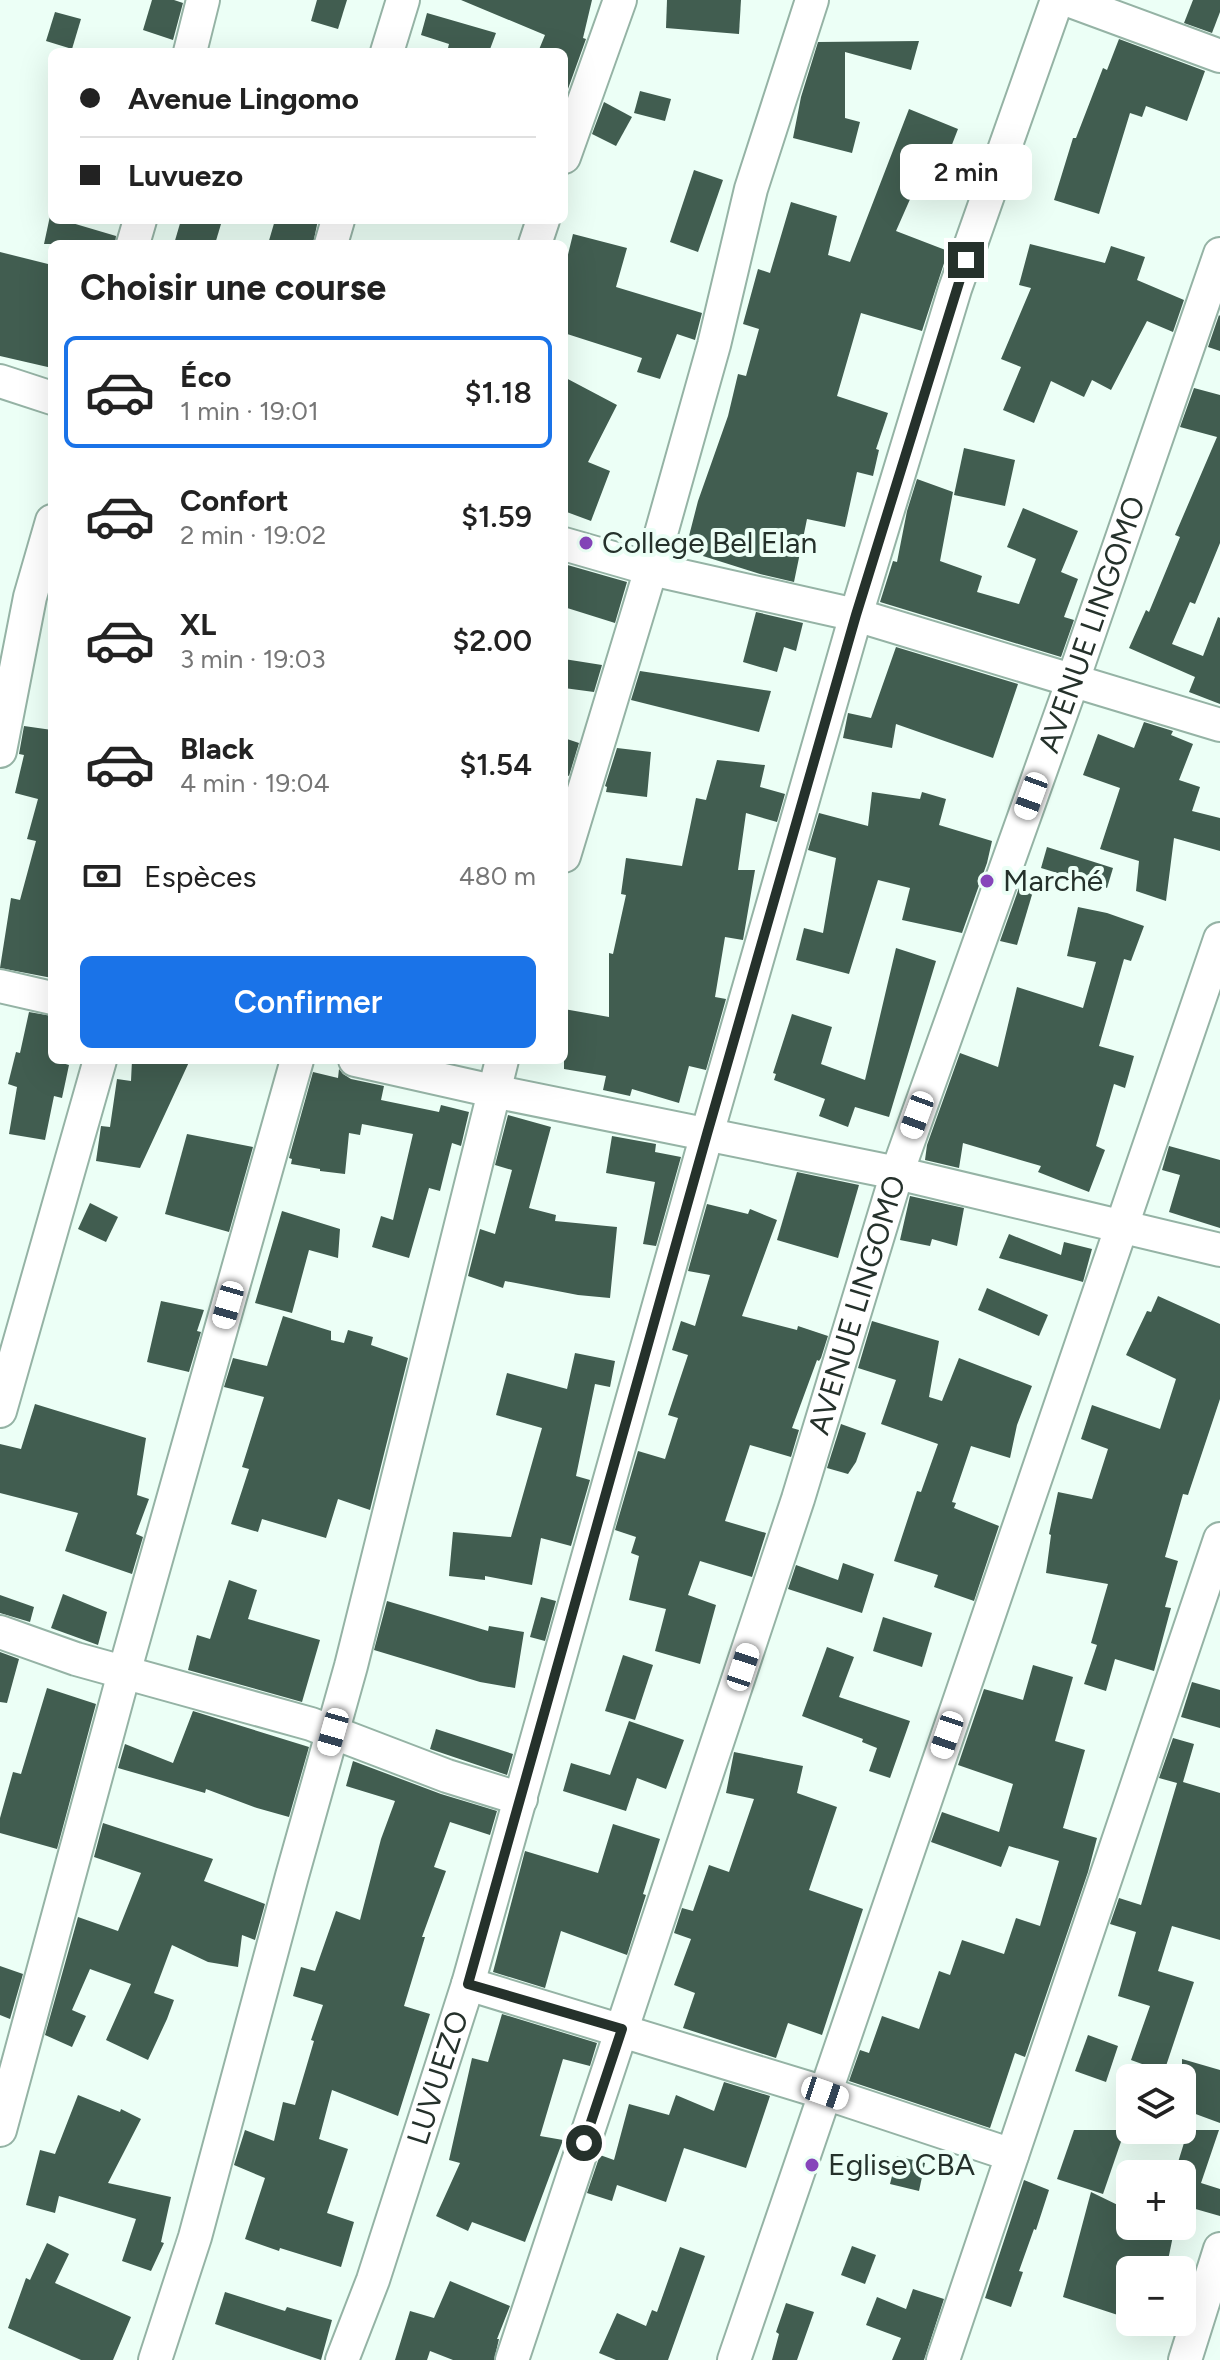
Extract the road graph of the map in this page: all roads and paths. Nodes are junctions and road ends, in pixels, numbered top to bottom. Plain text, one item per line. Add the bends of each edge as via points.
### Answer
1 (203, 0) edge
2 (403, 0) edge
3 (620, 0) edge
4 (812, 0) edge
5 (1057, 0) edge
6 (1068, 0) edge
7 (191, 48) edge
8 (388, 48) edge
9 (1220, 56) edge
10 (568, 146) edge
11 (1220, 254) edge
12 (0, 381) edge
13 (48, 397) edge
14 (48, 535) edge
15 (568, 545) edge
16 (651, 569) junction
17 (856, 615) junction
18 (1073, 680) junction
19 (1220, 725) edge
20 (0, 751) edge
21 (568, 843) edge
22 (1220, 939) edge
23 (0, 986) edge
24 (48, 997) edge
25 (99, 1064) edge
26 (296, 1064) edge
27 (373, 1064) edge
28 (501, 1064) edge
29 (493, 1091) junction
30 (707, 1134) junction
31 (897, 1173) junction
32 (1120, 1227) junction
33 (1220, 1250) edge
34 (0, 1411) edge
35 (1220, 1539) edge
36 (0, 1632) edge
37 (124, 1673) junction
38 (333, 1732) junction
39 (521, 1799) junction
40 (468, 1984) junction
41 (622, 2029) junction
42 (825, 2093) junction
43 (0, 2130) edge
44 (1012, 2155) junction
45 (1220, 2249) edge
46 (155, 2360) edge
47 (342, 2360) edge
48 (512, 2360) edge
49 (734, 2360) edge
50 (943, 2360) edge
51 (1185, 2360) edge

1 - 7 street
2 - 8 street
3 - 10 street
4 - 16 street via 751,189
5 - 17 street, LUVUEZO via 955,289
6 - 9 street
11 - 18 street, AVENUE LINGOMO
12 - 13 street
14 - 20 street via 30,597
15 - 16 street
16 - 17 street
16 - 21 street
17 - 18 street
17 - 30 street, LUVUEZO
18 - 19 street
18 - 31 street, AVENUE LINGOMO
22 - 32 street
23 - 24 street
25 - 34 street
26 - 37 street
27 - 29 street
28 - 29 street
29 - 30 street
29 - 38 street
30 - 31 street
30 - 39 street, LUVUEZO
31 - 32 street
31 - 41 street, AVENUE LINGOMO via 798,1499
32 - 33 street
32 - 42 street
35 - 44 street
36 - 37 street
37 - 38 street
37 - 43 street
38 - 39 street
38 - 46 street via 195,2237
39 - 40 street, LUVUEZO
40 - 41 street
40 - 47 street, LUVUEZO
41 - 42 street
41 - 48 street, AVENUE LINGOMO
42 - 44 street
42 - 49 street
44 - 50 street
45 - 51 street

